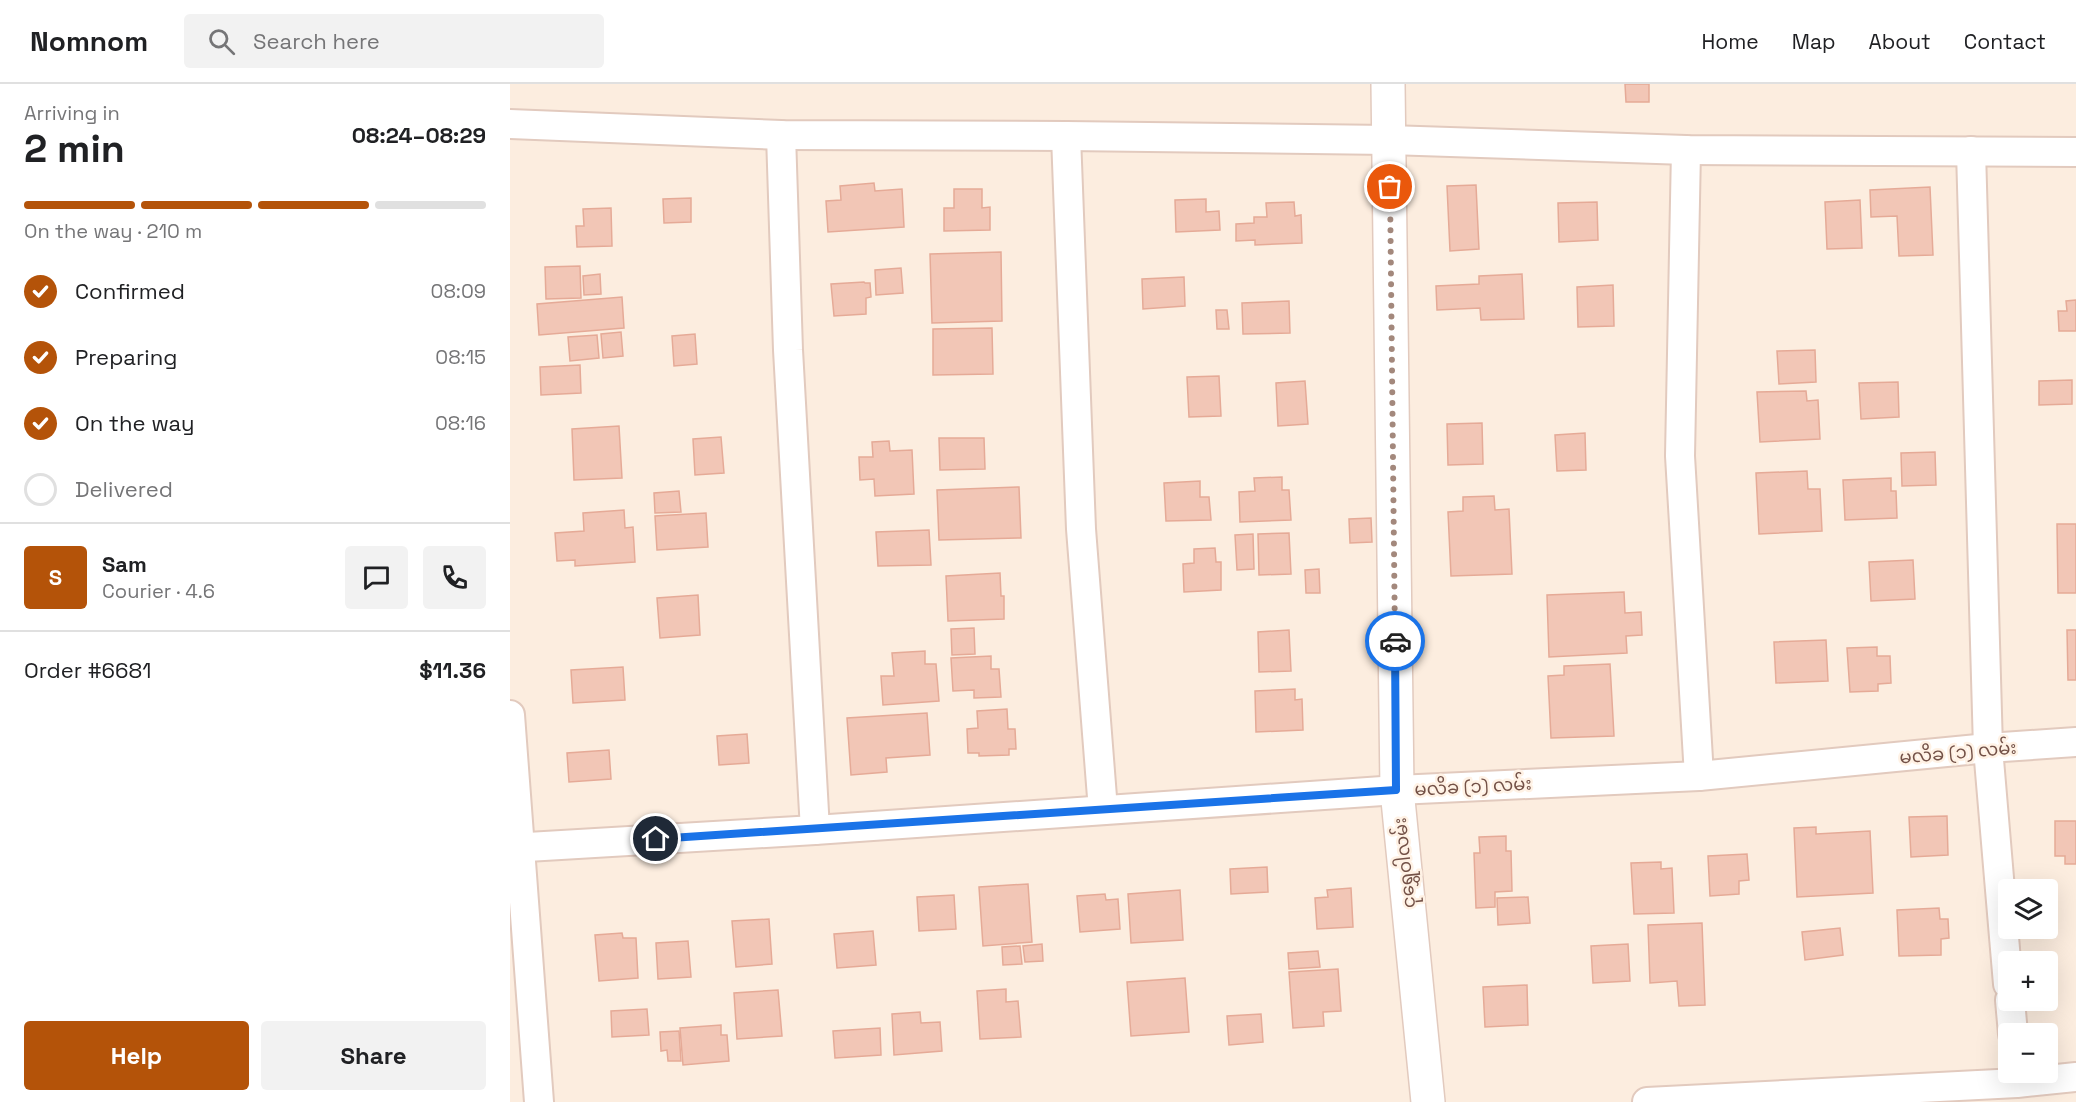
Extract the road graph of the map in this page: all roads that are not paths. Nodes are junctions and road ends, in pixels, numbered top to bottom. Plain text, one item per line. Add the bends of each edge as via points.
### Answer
1 (1389, 84) edge
2 (510, 124) edge
3 (781, 135) junction
4 (1066, 136) junction
5 (1389, 141) junction
6 (1686, 150) junction
7 (1971, 151) junction
8 (2076, 152) edge
9 (510, 715) edge
10 (2076, 742) edge
11 (1988, 748) junction
12 (1699, 776) junction
13 (1396, 790) junction
14 (1103, 810) junction
15 (815, 830) junction
16 (514, 847) edge
17 (2005, 951) edge
18 (2058, 1077) edge
19 (2076, 1077) edge
20 (1998, 1079) edge
21 (539, 1102) edge
22 (1428, 1102) edge
23 (1647, 1102) edge

1 - 5 street, ငုရွှေဝါလမ်း
2 - 3 street
3 - 4 street
3 - 15 street via 788,350
4 - 5 street
4 - 14 street via 1080,529
5 - 6 street
5 - 13 street, ငုရွှေဝါလမ်း
6 - 7 street
6 - 12 street via 1680,456
7 - 8 street
7 - 11 street
9 - 16 street
10 - 11 street, မလိခ (၁) လမ်း
11 - 12 street, မလိခ (၁) လမ်း
11 - 17 street
12 - 13 street, မလိခ (၁) လမ်း
13 - 14 street, မလိခ (၁) လမ်း
13 - 22 street, ငုရွှေဝါလမ်း
14 - 15 street, မလိခ (၁) လမ်း
15 - 16 street, မလိခ (၁) လမ်း
16 - 21 street
18 - 19 street
20 - 23 street

